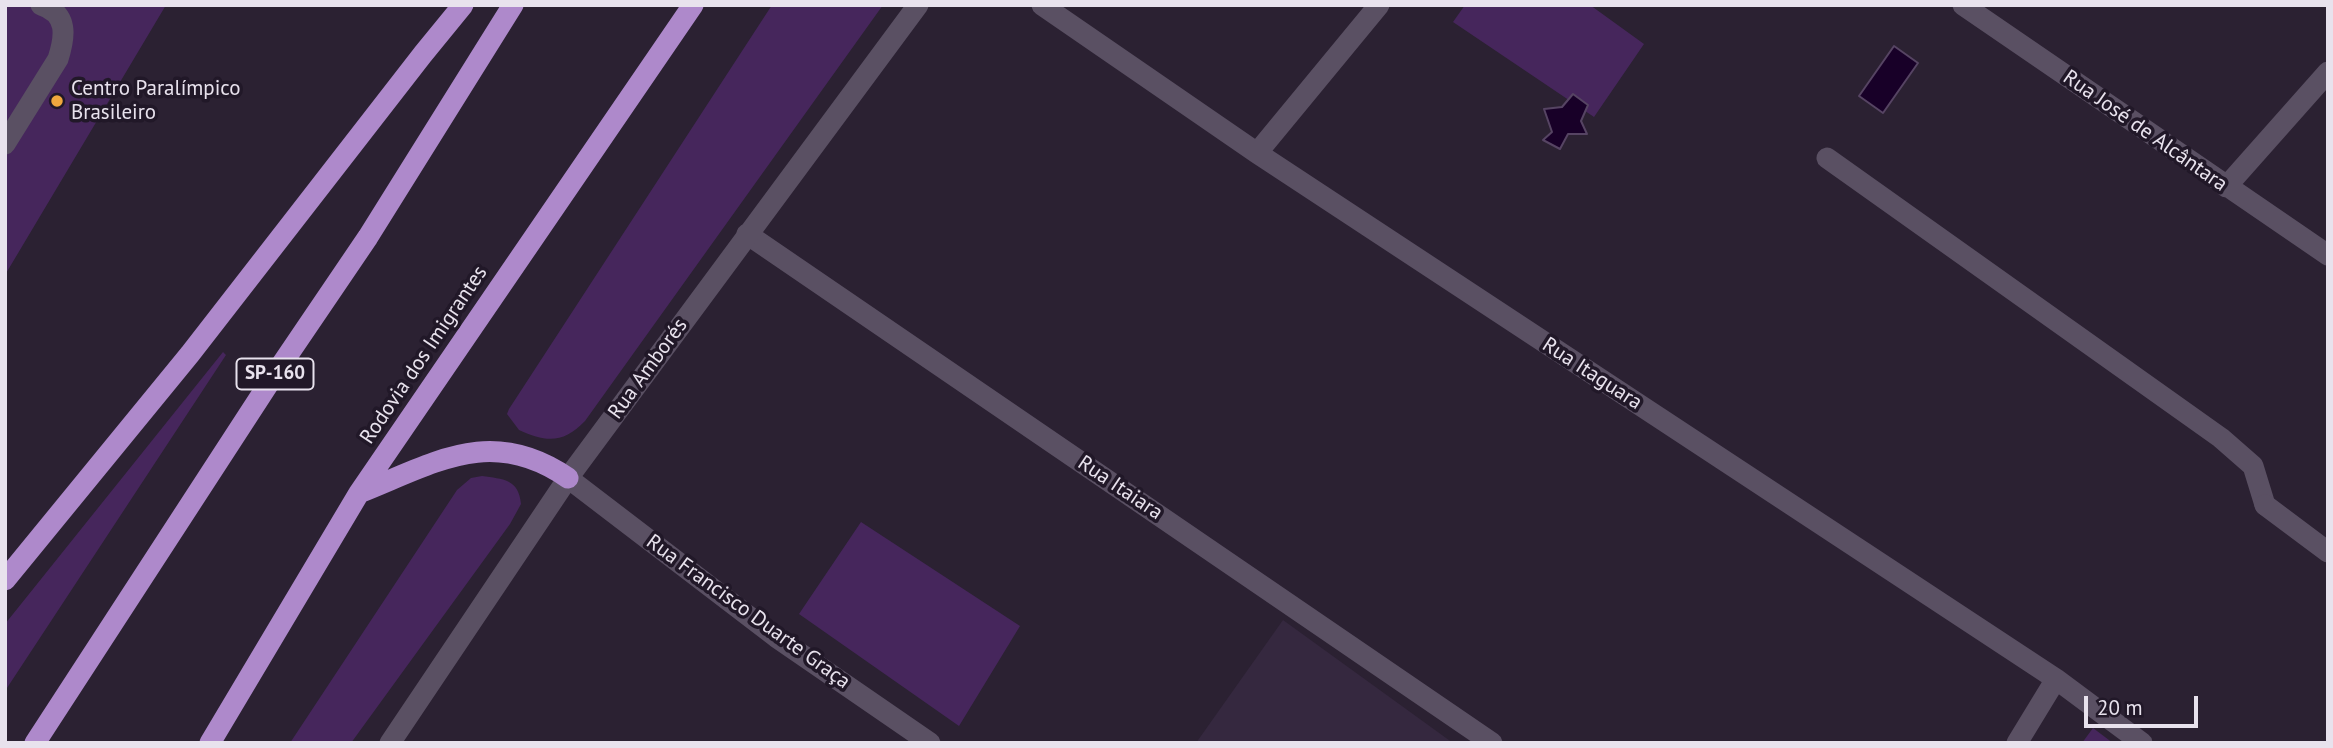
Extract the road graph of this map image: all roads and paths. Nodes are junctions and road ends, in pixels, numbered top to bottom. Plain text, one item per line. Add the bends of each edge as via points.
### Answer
1 (41, 5) edge
2 (463, 5) edge
3 (513, 5) edge
4 (693, 5) edge
5 (918, 5) edge
6 (1042, 5) edge
7 (1379, 5) edge
8 (1963, 5) edge
9 (2328, 72) edge
10 (5, 144) edge
11 (1257, 153) junction
12 (1828, 158) dead end
13 (2226, 187) junction
14 (747, 234) junction
15 (2328, 255) edge
16 (568, 478) junction
17 (359, 493) junction
18 (2328, 552) edge
19 (5, 580) edge
20 (2056, 680) junction
21 (35, 743) edge
22 (210, 743) edge
23 (390, 743) edge
24 (930, 743) edge
25 (1492, 743) edge
26 (2017, 743) edge
27 (2142, 743) edge

1 - 10 street via 51,8 60,19 63,44 58,60
2 - 19 highway via 190,354
3 - 21 highway, SP-160 via 368,237
4 - 17 highway, Rodovia dos Imigrantes
5 - 14 street, Rua Amborés
6 - 11 street, Rua Itaguara
7 - 11 street
8 - 13 street, Rua José de Alcântara
9 - 13 street
11 - 20 street, Rua Itaguara
12 - 18 street via 2221,439 2253,466 2265,505
13 - 15 street, Rua José de Alcântara
14 - 16 street, Rua Amborés
14 - 25 street, Rua Itaiara
16 - 17 highway via 511,451 462,453
16 - 23 street, Rua Amborés
16 - 24 street, Rua Francisco Duarte Graça via 776,637
17 - 22 highway, Rodovia dos Imigrantes
20 - 26 street
20 - 27 street, Rua Itaguara

